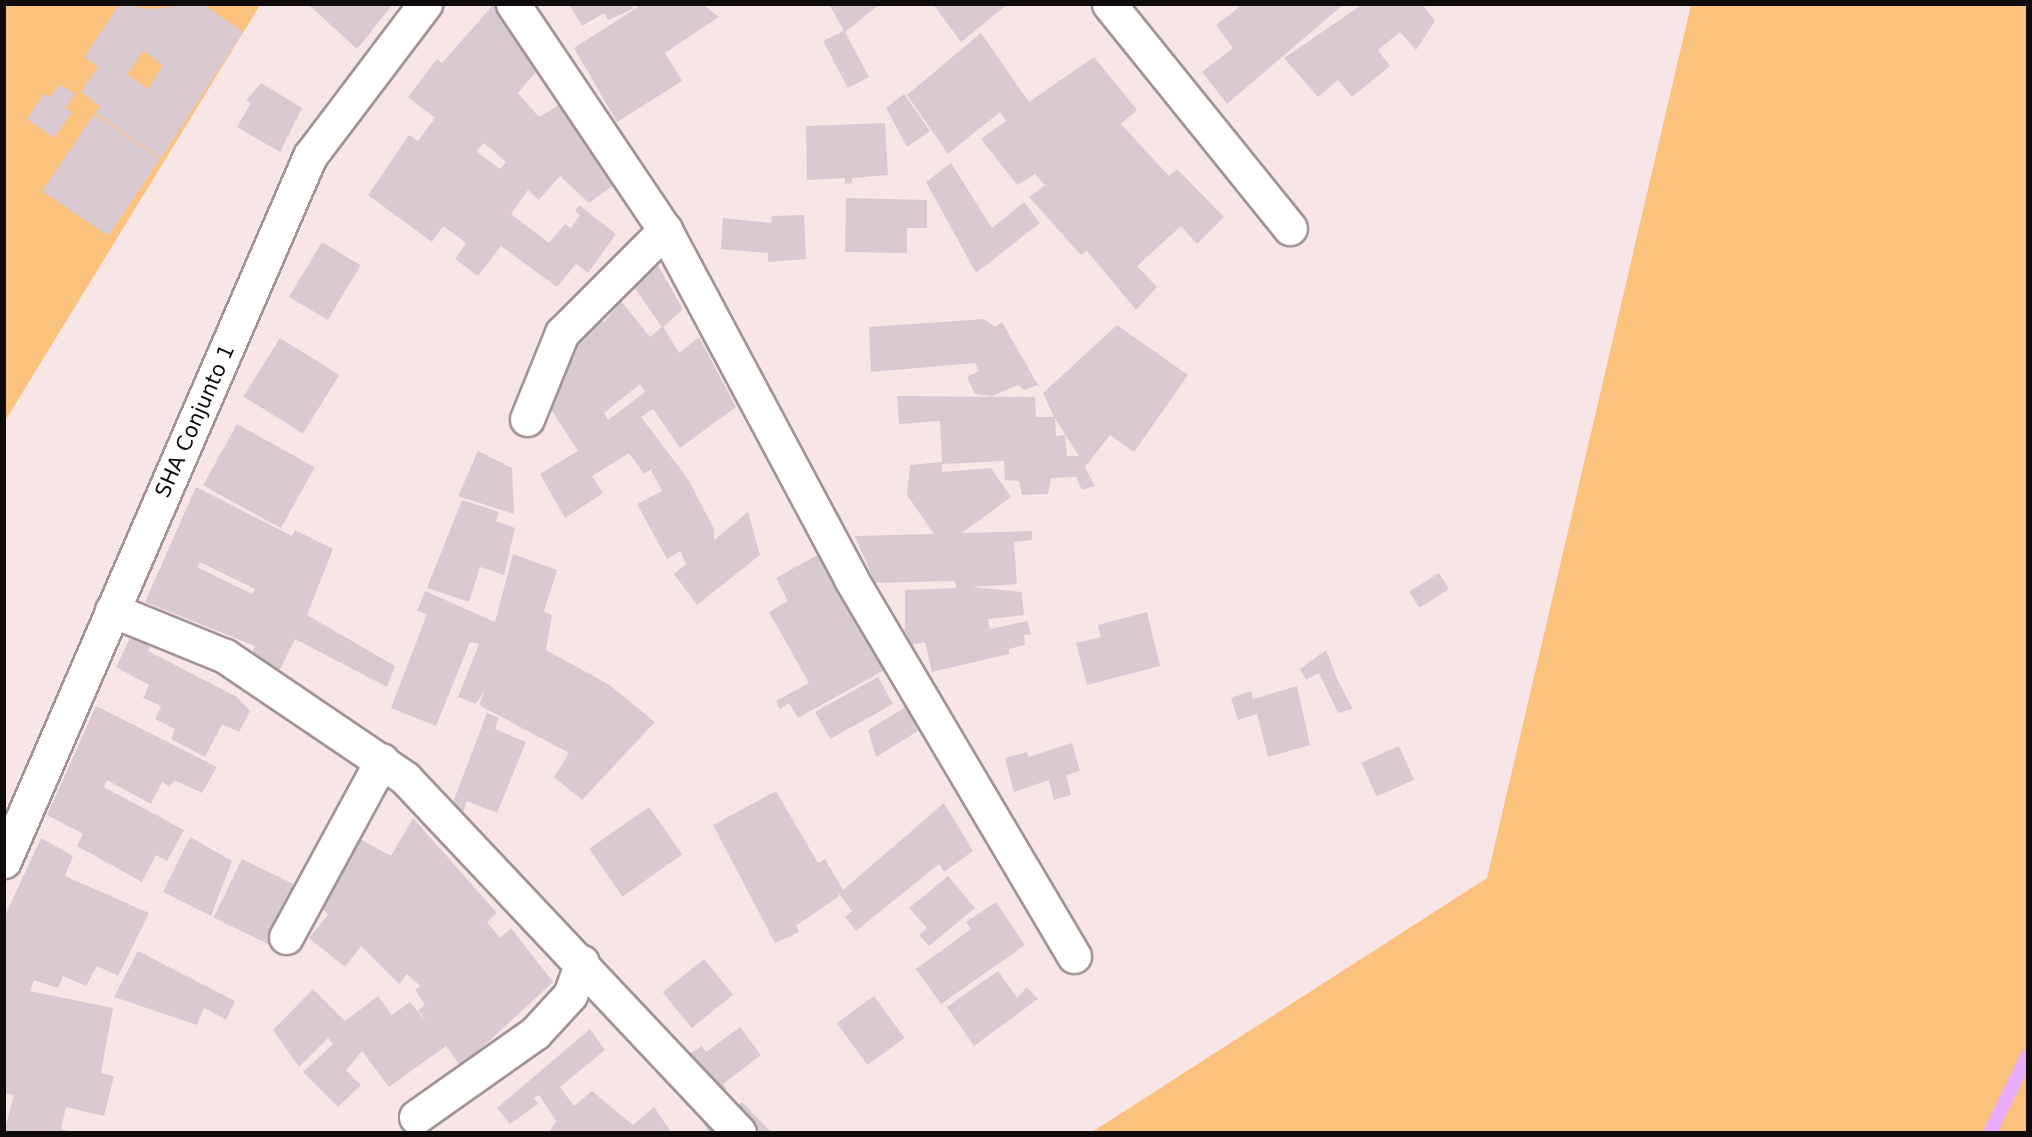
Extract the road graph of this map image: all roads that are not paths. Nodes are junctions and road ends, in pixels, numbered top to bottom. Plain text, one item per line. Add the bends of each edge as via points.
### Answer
1 (425, 4) edge
2 (513, 4) edge
3 (1109, 4) edge
4 (1290, 228) dead end
5 (665, 230) junction
6 (527, 419) dead end
7 (112, 610) junction
8 (382, 760) junction
9 (4, 861) edge
10 (286, 937) dead end
11 (1074, 956) dead end
12 (582, 962) junction
13 (416, 1117) dead end
14 (739, 1132) edge

1 - 7 street, SHA Conjunto 1 via 310,156
2 - 5 street
3 - 4 street
5 - 6 street via 562,333
5 - 11 street via 851,579
7 - 8 street via 225,656
7 - 9 street, SHA Conjunto 1
8 - 10 street
8 - 12 street
12 - 13 street via 570,996 535,1033
12 - 14 street

